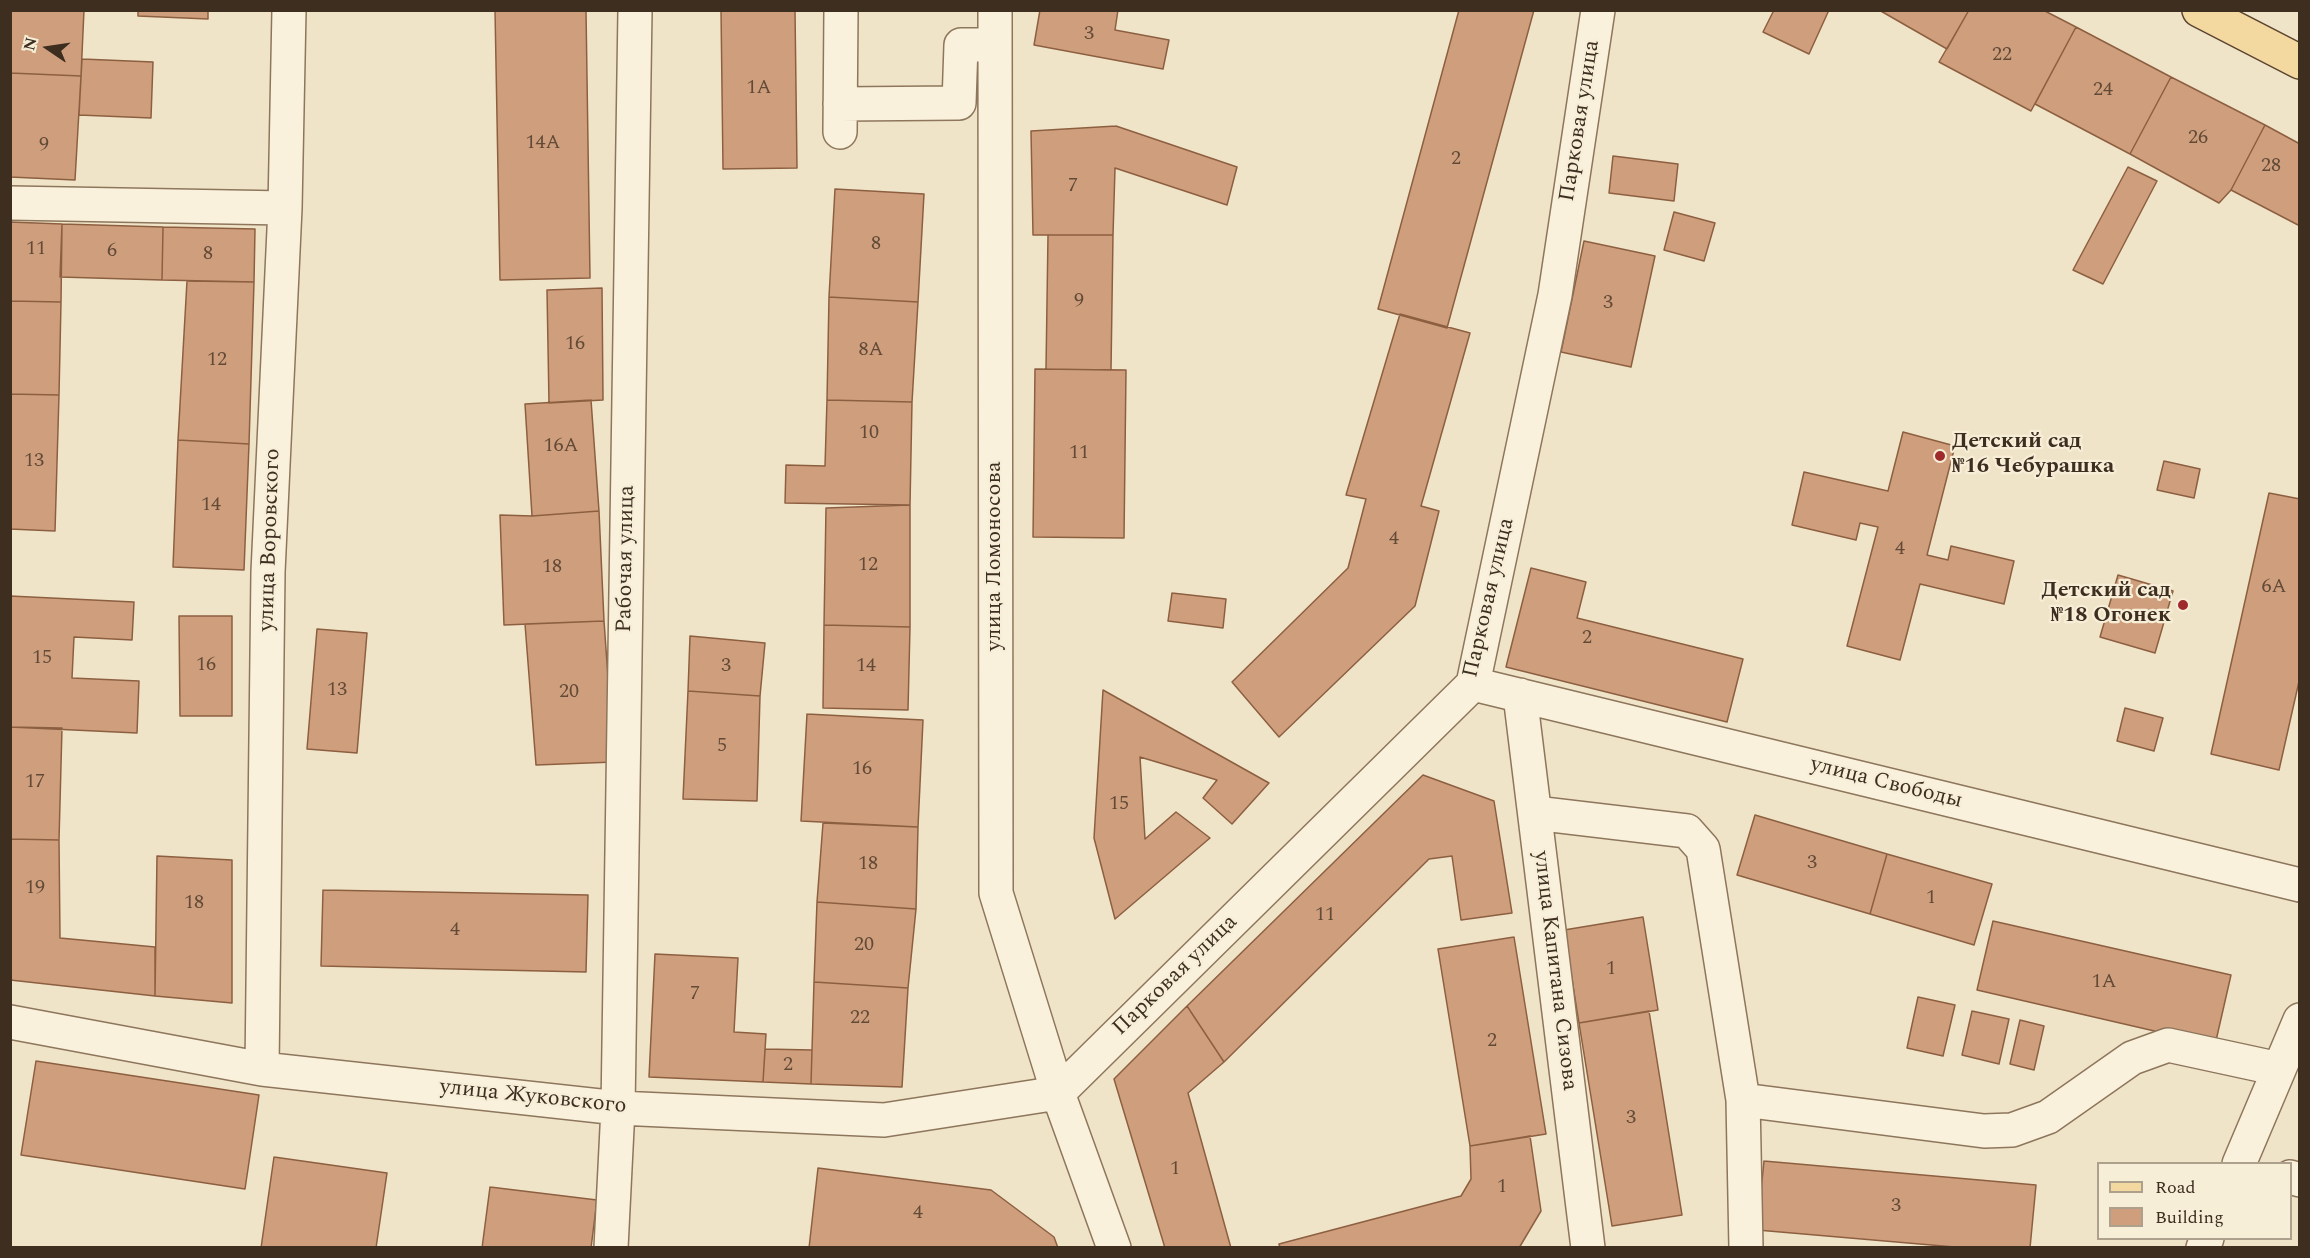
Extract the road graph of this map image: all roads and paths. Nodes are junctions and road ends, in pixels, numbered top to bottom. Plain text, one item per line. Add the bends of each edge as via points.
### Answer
1 (290, 10) edge
2 (635, 10) edge
3 (840, 10) edge
4 (995, 10) edge
5 (1598, 10) edge
6 (2199, 10) edge
7 (995, 45) junction
8 (2300, 62) edge
9 (10, 203) edge
10 (285, 208) junction
11 (1473, 684) junction
12 (1520, 695) junction
13 (1535, 813) junction
14 (2300, 885) edge
15 (2300, 1020) edge
16 (10, 1022) edge
17 (262, 1069) junction
18 (2279, 1069) junction
19 (1058, 1093) junction
20 (1743, 1100) junction
21 (618, 1108) junction
22 (2246, 1161) edge
23 (610, 1248) edge
24 (1114, 1248) edge
25 (1588, 1248) edge
26 (1746, 1248) edge

1 - 10 street, улица Воровского
2 - 21 street, Рабочая улица
3 - 7 street via 840,118 959,103 961,45
4 - 7 street, улица Ломоносова
5 - 11 street, Парковая улица via 1555,295
6 - 8 main road
7 - 19 street, улица Ломоносова via 996,893
9 - 10 street
10 - 17 street, улица Воровского via 268,572
11 - 12 street, улица Свободы
11 - 19 street, Парковая улица
12 - 13 street, улица Капитана Сизова
12 - 14 street, улица Свободы
13 - 20 street via 1687,831 1703,849
13 - 25 street, улица Капитана Сизова
15 - 18 street
16 - 17 street, улица Жуковского
17 - 21 street, улица Жуковского
18 - 20 street via 2168,1045 2132,1058 2048,1117 2012,1130 1984,1131
18 - 22 street
19 - 21 street, улица Жуковского via 884,1120
19 - 24 street, улица Ломоносова
20 - 26 street
21 - 23 street, Рабочая улица

